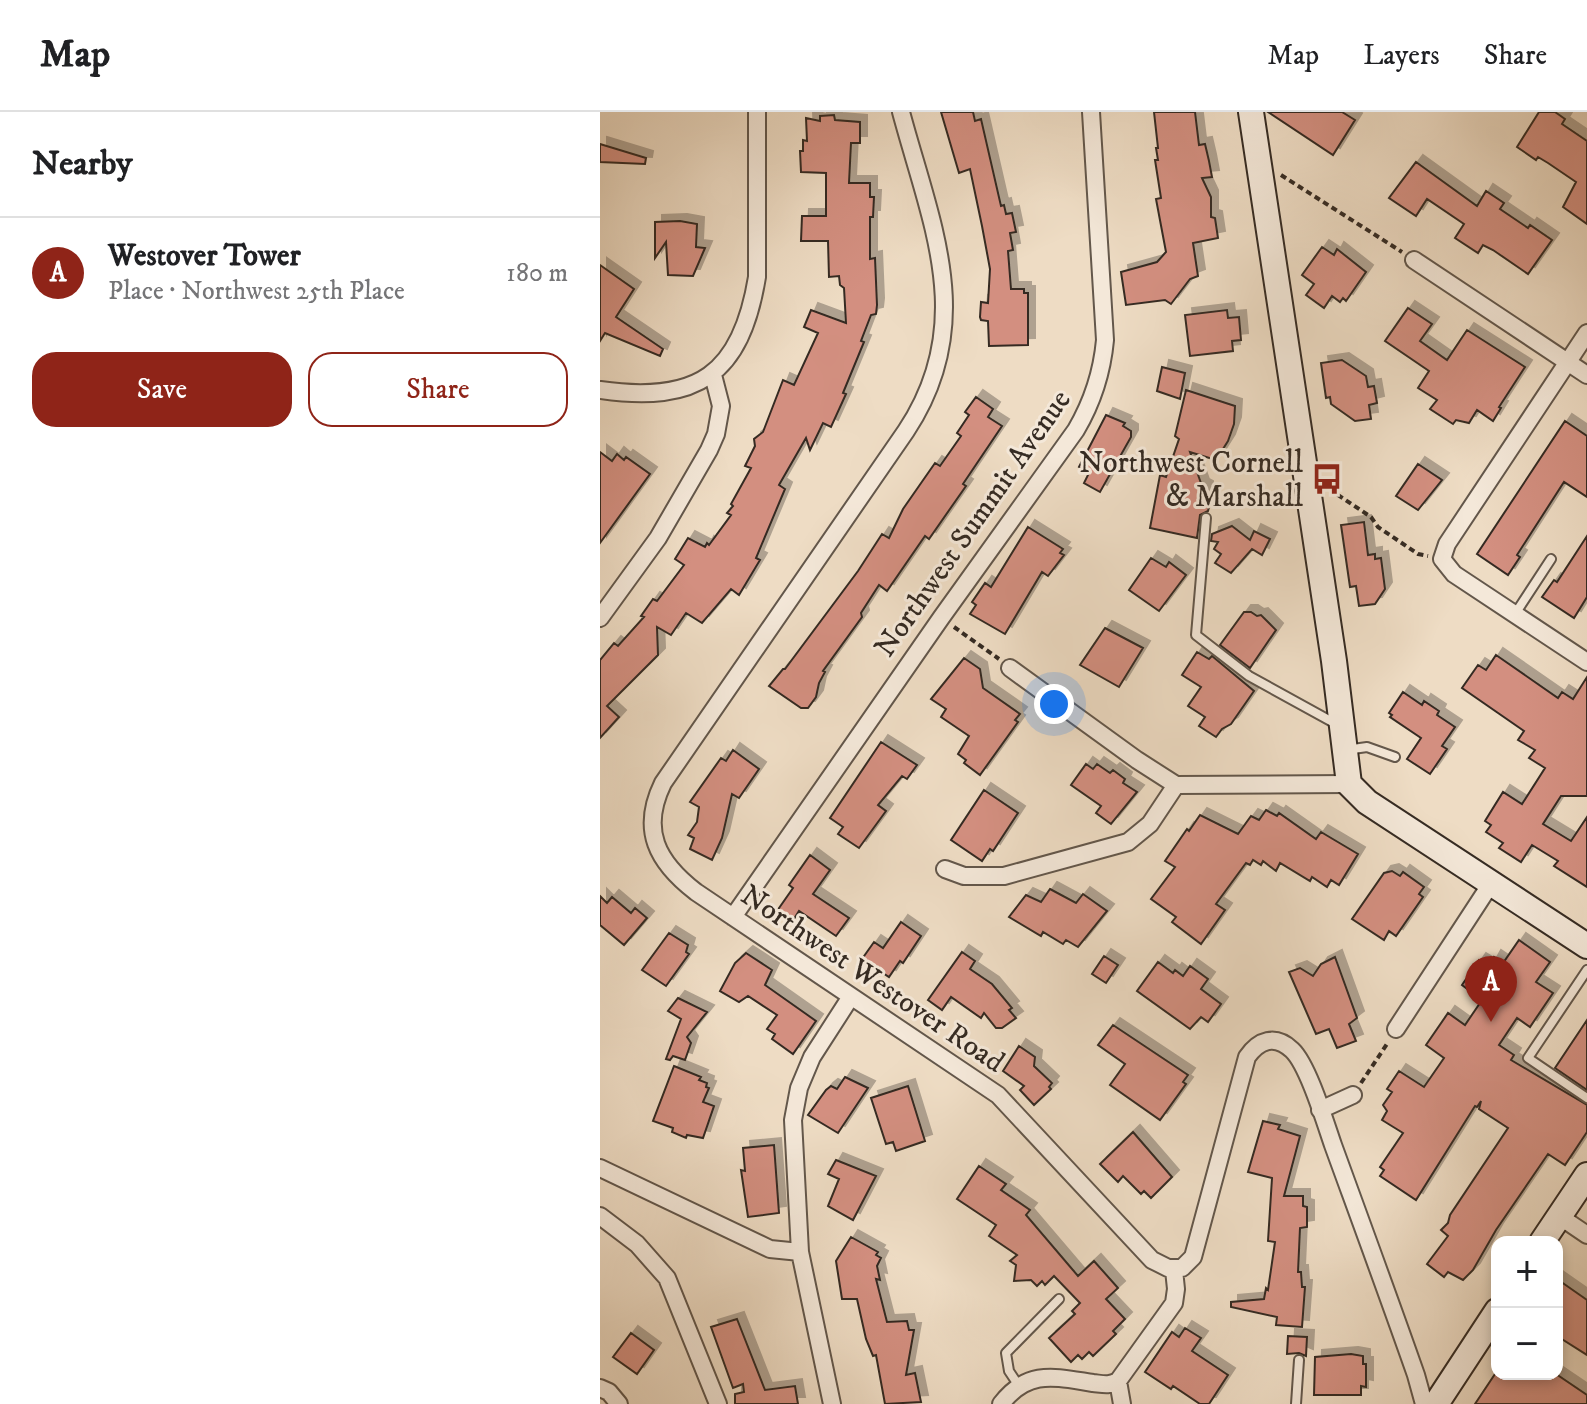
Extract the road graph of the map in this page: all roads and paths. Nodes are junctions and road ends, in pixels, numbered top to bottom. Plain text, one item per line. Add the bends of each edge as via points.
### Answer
1 (757, 112) edge
2 (901, 112) edge
3 (1091, 112) edge
4 (1251, 112) edge
5 (1260, 173) junction
6 (1414, 260) joint
7 (1587, 333) edge
8 (1568, 362) junction
9 (713, 375) junction
10 (1587, 375) edge
11 (600, 390) edge
12 (1307, 485) junction
13 (1206, 518) dead end
14 (1442, 559) junction
15 (1551, 559) dead end
16 (1515, 614) junction
17 (600, 618) edge
18 (941, 618) junction
19 (1587, 662) edge
20 (1010, 668) joint
21 (1344, 739) junction
22 (1395, 757) dead end
23 (1349, 784) junction
24 (1176, 785) junction
25 (945, 869) dead end
26 (1492, 882) junction
27 (733, 917) junction
28 (1587, 946) edge
29 (1587, 970) edge
30 (850, 998) junction
31 (1396, 1029) joint
32 (1353, 1095) joint
33 (1587, 1098) edge
34 (1320, 1110) junction
35 (600, 1168) edge
36 (1587, 1175) edge
37 (600, 1216) edge
38 (1559, 1216) junction
39 (1587, 1235) edge
40 (1546, 1236) edge
41 (800, 1252) junction
42 (1174, 1270) junction
43 (1059, 1299) dead end
44 (1491, 1320) edge
45 (1299, 1360) dead end
46 (1118, 1381) junction
47 (1019, 1386) junction
48 (600, 1388) edge
49 (619, 1404) edge
50 (718, 1404) edge
51 (832, 1404) edge
52 (1001, 1404) edge
53 (1122, 1404) edge
54 (1296, 1404) edge
55 (1424, 1404) edge
56 (1436, 1404) edge

1 - 9 street via 757,277 738,342
2 - 27 street, Northwest Westover Road via 945,290 941,351 933,378 921,409 663,783 652,811 654,840 666,864
3 - 18 street, Northwest Summit Avenue via 1105,340 1101,374 1076,430
4 - 5 main road
5 - 6 path via 1285,175
5 - 12 main road
6 - 8 street
7 - 8 street
8 - 10 street
8 - 14 street
9 - 11 street via 656,395
9 - 17 street via 721,406 709,450 658,538
12 - 14 path via 1335,482 1338,495 1378,527 1418,554
12 - 21 main road
13 - 21 lane via 1196,635
14 - 16 street via 1454,574
15 - 16 lane
16 - 19 street
18 - 20 path
18 - 27 street, Northwest Summit Avenue
20 - 24 street
21 - 22 lane
21 - 23 main road
23 - 24 street
23 - 26 main road via 1367,802
24 - 25 street via 1150,824 1128,842 1004,876 964,876
26 - 28 main road
26 - 31 street
27 - 30 street, Northwest Westover Road
29 - 33 lane via 1528,1058
30 - 41 street via 812,1057 795,1104 792,1135
30 - 42 street, Northwest Westover Road via 998,1095 1152,1260
31 - 32 path
32 - 34 street
34 - 42 street via 1293,1051 1267,1040 1253,1048 1243,1065 1193,1257
34 - 55 street
35 - 41 street via 770,1249
36 - 38 main road
37 - 50 street via 637,1244 667,1278
38 - 39 street
38 - 40 main road
41 - 51 street
42 - 46 street via 1174,1303
43 - 47 lane via 1006,1353
44 - 56 main road
45 - 54 lane
46 - 47 street via 1105,1385 1041,1377
46 - 53 street
47 - 52 street
48 - 49 street

